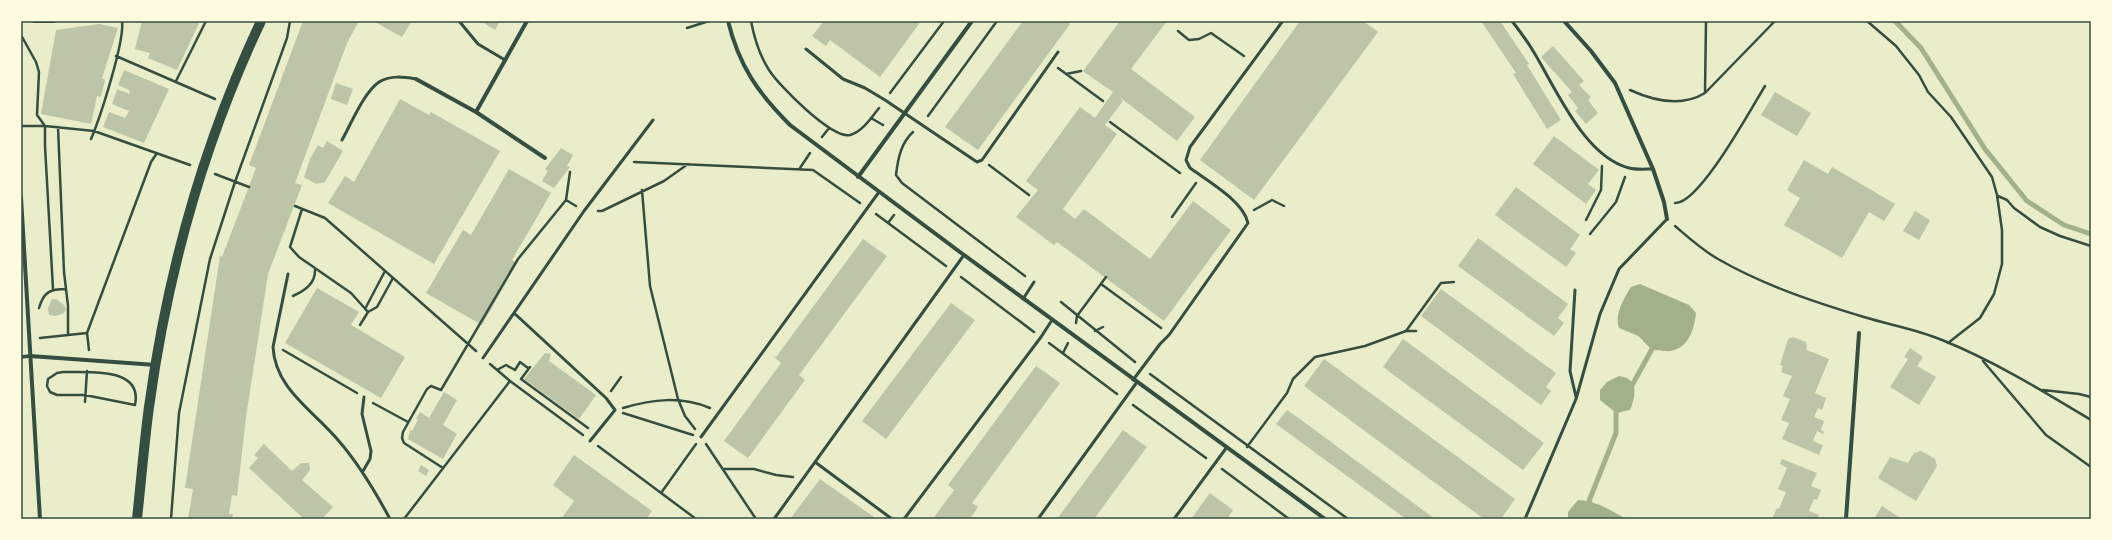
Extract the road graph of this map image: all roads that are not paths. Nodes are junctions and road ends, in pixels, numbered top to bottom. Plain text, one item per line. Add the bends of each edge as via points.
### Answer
1 (34, 21) edge
2 (54, 21) edge
3 (261, 21) edge
4 (458, 21) edge
5 (527, 21) edge
6 (728, 21) edge
7 (972, 21) edge
8 (1512, 21) edge
9 (1564, 21) edge
10 (1282, 22) dead end
11 (806, 49) dead end
12 (1058, 52) dead end
13 (505, 60) junction
14 (416, 79) joint
15 (476, 112) junction
16 (905, 113) junction
17 (653, 120) dead end
18 (342, 140) dead end
19 (545, 158) dead end
20 (1653, 169) junction
21 (858, 177) junction
22 (879, 192) junction
23 (21, 197) edge
24 (1667, 219) joint
25 (964, 255) junction
26 (288, 274) dead end
27 (1034, 282) road end
28 (1575, 290) dead end
29 (1023, 299) junction
30 (514, 313) junction
31 (1052, 320) junction
32 (1859, 333) dead end
33 (30, 356) junction
34 (21, 357) edge
35 (483, 358) road end
36 (156, 365) junction
37 (1135, 381) junction
38 (364, 397) road end
39 (1576, 399) junction
40 (701, 437) road end
41 (590, 441) road end
42 (1227, 447) junction
43 (815, 462) junction
44 (363, 471) junction
45 (40, 519) edge
46 (137, 519) edge
47 (390, 519) edge
48 (774, 519) edge
49 (892, 519) edge
50 (904, 519) edge
51 (1038, 519) edge
52 (1174, 519) edge
53 (1325, 519) edge
54 (1525, 519) edge
55 (1846, 519) edge

1 - 2 street
3 - 36 main road via 226,104 203,170 181,248
4 - 13 lane via 478,44
5 - 13 street
6 - 21 street via 738,56 766,101 790,125
7 - 16 street
8 - 20 lane via 1530,46 1557,96 1601,153 1629,168
9 - 20 street via 1615,83
10 - 37 lane via 1190,147 1186,160 1190,168 1239,205 1248,223
11 - 16 lane via 843,79 865,88
12 - 16 lane via 982,160 977,162
13 - 15 street
14 - 15 street
14 - 18 lane via 396,76 380,81 371,89
15 - 19 street
16 - 21 street
17 - 30 lane via 584,211
20 - 24 street
21 - 22 street
22 - 25 street
22 - 40 lane
23 - 33 street
24 - 39 lane via 1619,269 1600,314
25 - 29 street
25 - 43 lane
26 - 44 lane via 273,347 278,371 294,395 338,439
27 - 29 lane
28 - 39 lane via 1570,364
29 - 31 street
30 - 35 lane
30 - 41 lane via 606,398 615,410
31 - 37 street
31 - 50 lane
32 - 55 street
33 - 34 street
33 - 36 street
33 - 45 street
36 - 46 main road
37 - 42 street
37 - 51 lane
38 - 44 lane via 362,414 370,459
39 - 54 lane
42 - 52 lane
42 - 53 street
43 - 48 lane
43 - 49 lane
44 - 47 lane

